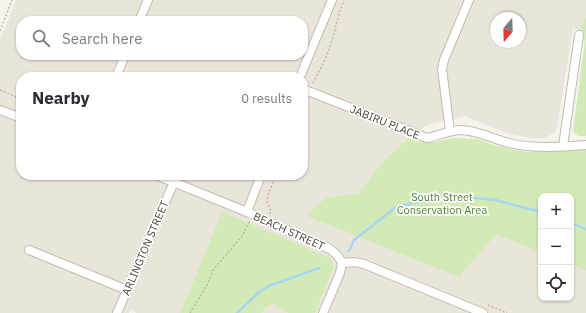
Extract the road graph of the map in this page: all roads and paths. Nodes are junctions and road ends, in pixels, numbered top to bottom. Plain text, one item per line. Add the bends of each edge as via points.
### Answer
1 (12, 0) edge
2 (148, 0) edge
3 (332, 0) edge
4 (344, 0) edge
5 (469, 0) edge
6 (141, 16) edge
7 (0, 32) edge
8 (579, 35) dead end
9 (308, 58) edge
10 (123, 60) edge
11 (307, 60) edge
12 (118, 72) edge
13 (302, 72) edge
14 (308, 87) edge
15 (0, 90) edge
16 (308, 91) edge
17 (16, 97) edge
18 (0, 110) edge
19 (16, 116) edge
20 (450, 131) junction
21 (586, 145) edge
22 (564, 146) junction
23 (169, 180) edge
24 (259, 180) edge
25 (274, 180) edge
26 (174, 182) junction
27 (247, 212) junction
28 (262, 219) junction
29 (29, 250) dead end
30 (342, 263) junction
31 (127, 290) junction
32 (484, 304) dead end
33 (117, 313) edge
34 (190, 313) edge
35 (323, 313) edge
36 (483, 313) edge
37 (507, 313) edge

1 - 7 path
2 - 6 street
3 - 9 street
4 - 14 path via 321,68
5 - 20 street via 442,69
8 - 22 street
10 - 12 street
11 - 13 street
15 - 17 path
16 - 20 street, JABIRU PLACE via 427,138
18 - 19 street
20 - 22 street, JABIRU PLACE via 474,131 509,143 530,146
21 - 22 street, JABIRU PLACE
23 - 26 street, BEACH STREET
24 - 27 street
25 - 28 path via 267,202 271,211
26 - 27 street, BEACH STREET
26 - 31 street, ARLINGTON STREET
27 - 28 street, BEACH STREET
28 - 30 street, BEACH STREET via 328,248 335,252
28 - 34 path via 248,223 242,235 214,269
29 - 31 street
30 - 35 street
30 - 36 street via 364,264
31 - 33 street, ARLINGTON STREET
32 - 37 path

